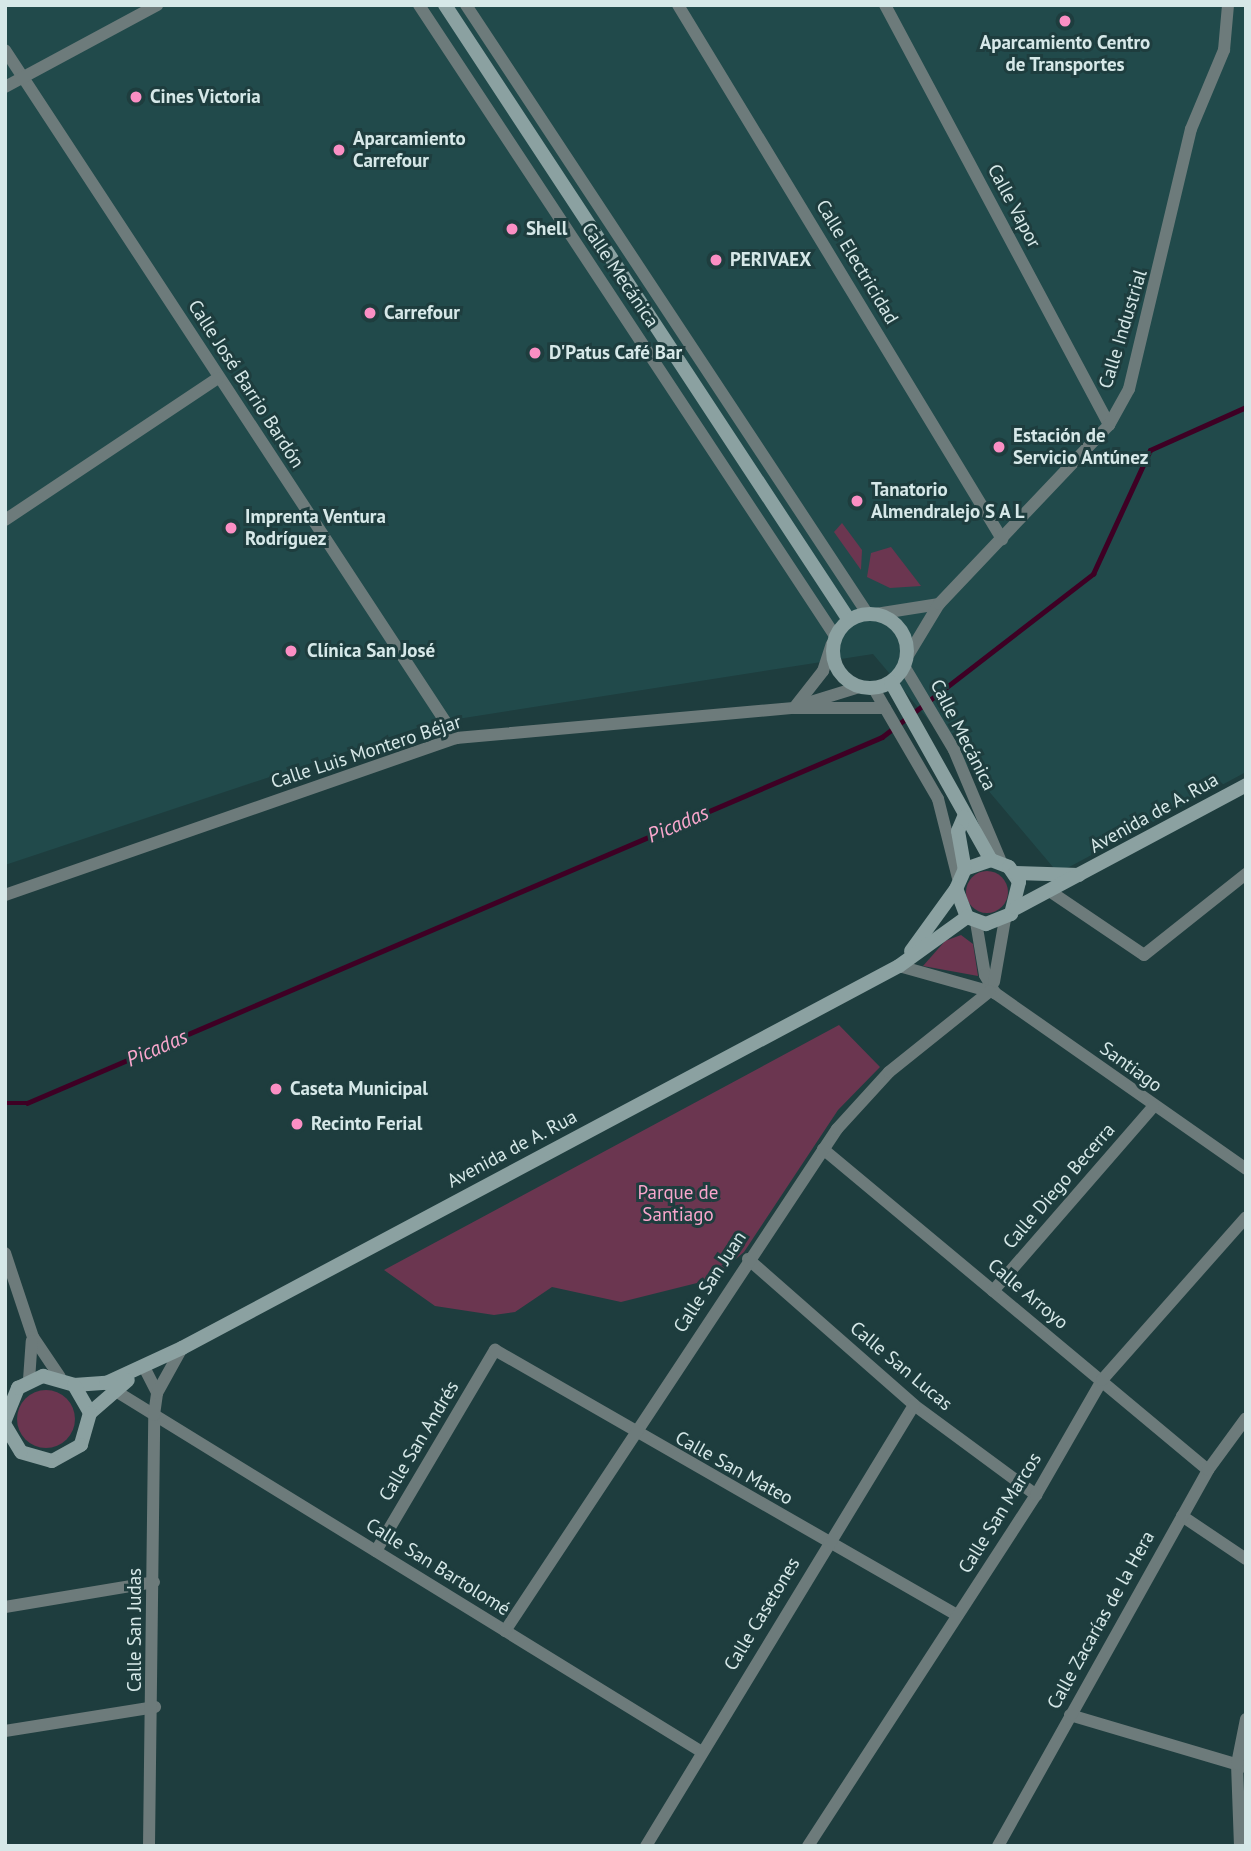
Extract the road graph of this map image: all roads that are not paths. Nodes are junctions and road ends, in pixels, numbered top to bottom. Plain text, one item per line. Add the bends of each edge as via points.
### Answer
1 (157, 5) edge
2 (419, 5) edge
3 (445, 5) edge
4 (466, 5) edge
5 (678, 5) edge
6 (886, 5) edge
7 (1228, 5) edge
8 (5, 50) edge
9 (23, 76) junction
10 (5, 87) edge
11 (218, 378) junction
12 (1109, 425) junction
13 (5, 520) edge
14 (1002, 538) junction
15 (939, 604) junction
16 (872, 614) junction
17 (849, 620) junction
18 (834, 640) junction
19 (906, 662) junction
20 (891, 682) junction
21 (866, 688) junction
22 (794, 708) junction
23 (888, 713) junction
24 (456, 738) junction
25 (1246, 785) edge
26 (964, 817) junction
27 (996, 861) junction
28 (1014, 873) junction
29 (1246, 874) edge
30 (1080, 875) junction
31 (960, 878) junction
32 (1051, 892) junction
33 (5, 895) edge
34 (1016, 908) junction
35 (972, 919) junction
36 (1005, 919) junction
37 (899, 966) junction
38 (993, 992) junction
39 (1153, 1107) junction
40 (823, 1149) junction
41 (1246, 1169) edge
42 (1246, 1217) edge
43 (5, 1253) edge
44 (748, 1259) junction
45 (993, 1291) junction
46 (33, 1337) junction
47 (182, 1348) junction
48 (495, 1350) joint
49 (144, 1367) junction
50 (60, 1377) junction
51 (1102, 1380) junction
52 (74, 1385) junction
53 (17, 1386) edge
54 (114, 1390) junction
55 (157, 1393) junction
56 (914, 1405) junction
57 (90, 1413) junction
58 (154, 1415) junction
59 (6, 1417) edge
60 (1246, 1418) edge
61 (5, 1425) edge
62 (634, 1434) junction
63 (5, 1452) edge
64 (21, 1452) junction
65 (1208, 1470) junction
66 (1036, 1495) junction
67 (1182, 1516) junction
68 (827, 1542) junction
69 (376, 1551) junction
70 (1246, 1559) edge
71 (154, 1582) junction
72 (5, 1608) edge
73 (957, 1615) junction
74 (505, 1631) junction
75 (155, 1707) junction
76 (1070, 1715) junction
77 (1246, 1719) edge
78 (5, 1731) edge
79 (702, 1752) junction
80 (1241, 1766) edge
81 (149, 1846) edge
82 (646, 1846) edge
83 (807, 1846) edge
84 (998, 1846) edge
85 (1240, 1846) edge

1 - 9 street
2 - 18 street, Calle Mecánica
3 - 17 street
4 - 16 street, Calle Mecánica
5 - 14 street, Calle Electricidad
6 - 12 street, Calle Vapor
7 - 12 street, Calle Industrial via 1224,50 1191,129 1129,389
8 - 9 street, Calle José Barrio Bardón
9 - 10 street
9 - 11 street, Calle José Barrio Bardón
11 - 13 street
11 - 24 street, Calle José Barrio Bardón
12 - 14 street, Calle Industrial
14 - 15 street, Calle Industrial
15 - 16 street
15 - 19 street, Calle Industrial
16 - 17 street
16 - 19 street via 897,625
17 - 18 street
18 - 21 street via 837,671
18 - 22 street via 823,671
19 - 20 street
19 - 27 street, Calle Mecánica
20 - 21 street
20 - 26 street
21 - 22 street, Calle Luis Montero Béjar
21 - 23 street
22 - 23 street, Calle Luis Montero Béjar
22 - 24 street, Calle Luis Montero Béjar
23 - 31 street via 938,799
24 - 33 street, Calle Luis Montero Béjar
25 - 30 street, Avenida de A. Rua
26 - 27 street
26 - 31 street via 958,831
27 - 28 street
27 - 31 street
28 - 30 street, Avenida de A. Rua
28 - 34 street via 1021,891
29 - 32 street via 1144,955
30 - 32 street, Avenida de A. Rua
31 - 35 street
31 - 37 street, Avenida de A. Rua
32 - 34 street, Avenida de A. Rua
34 - 36 street
35 - 36 street
35 - 37 street, Avenida de A. Rua
35 - 38 street
36 - 38 street via 994,963
37 - 38 street
37 - 47 street, Avenida de A. Rua
38 - 39 street, Santiago
38 - 40 street, Calle San Juan via 889,1072
39 - 41 street, Santiago
39 - 45 street, Calle Diego Becerra
40 - 44 street, Calle San Juan
40 - 45 street, Calle Arroyo
42 - 51 street, Calle San Marcos
43 - 46 street
44 - 56 street, Calle San Lucas
44 - 62 street, Calle San Juan
45 - 51 street, Calle Arroyo
46 - 50 street
46 - 53 street
47 - 49 street, Avenida de A. Rua
47 - 55 street, Calle San Judas
48 - 62 street, Calle San Mateo
48 - 69 street, Calle San Andrés
49 - 52 street, Avenida de A. Rua via 106,1383
49 - 54 street, Avenida de A. Rua
49 - 55 street
50 - 52 street
50 - 53 street
51 - 65 street, Calle Arroyo
51 - 66 street, Calle San Marcos
52 - 57 street
53 - 59 street
54 - 57 street, Avenida de A. Rua
54 - 58 street via 138,1399
55 - 58 street, Calle San Judas
56 - 66 street, Calle San Lucas
56 - 68 street, Calle Casetones
57 - 64 street via 85,1438 68,1456 52,1461
58 - 69 street, Calle San Bartolomé
58 - 71 street, Calle San Judas
60 - 65 street, Calle Zacarías de la Hera
61 - 64 street
62 - 68 street, Calle San Mateo
62 - 74 street, Calle San Juan
63 - 64 street
65 - 67 street, Calle Zacarías de la Hera
66 - 73 street, Calle San Marcos
67 - 70 street
67 - 76 street, Calle Zacarías de la Hera
68 - 73 street, Calle San Mateo
68 - 79 street, Calle Casetones
69 - 74 street, Calle San Bartolomé
71 - 72 street
71 - 75 street, Calle San Judas
73 - 83 street, Calle San Marcos
74 - 79 street, Calle San Bartolomé
75 - 78 street
75 - 81 street, Calle San Judas
76 - 80 street
76 - 84 street, Calle Zacarías de la Hera
77 - 80 street
79 - 82 street, Calle Casetones
80 - 85 street

